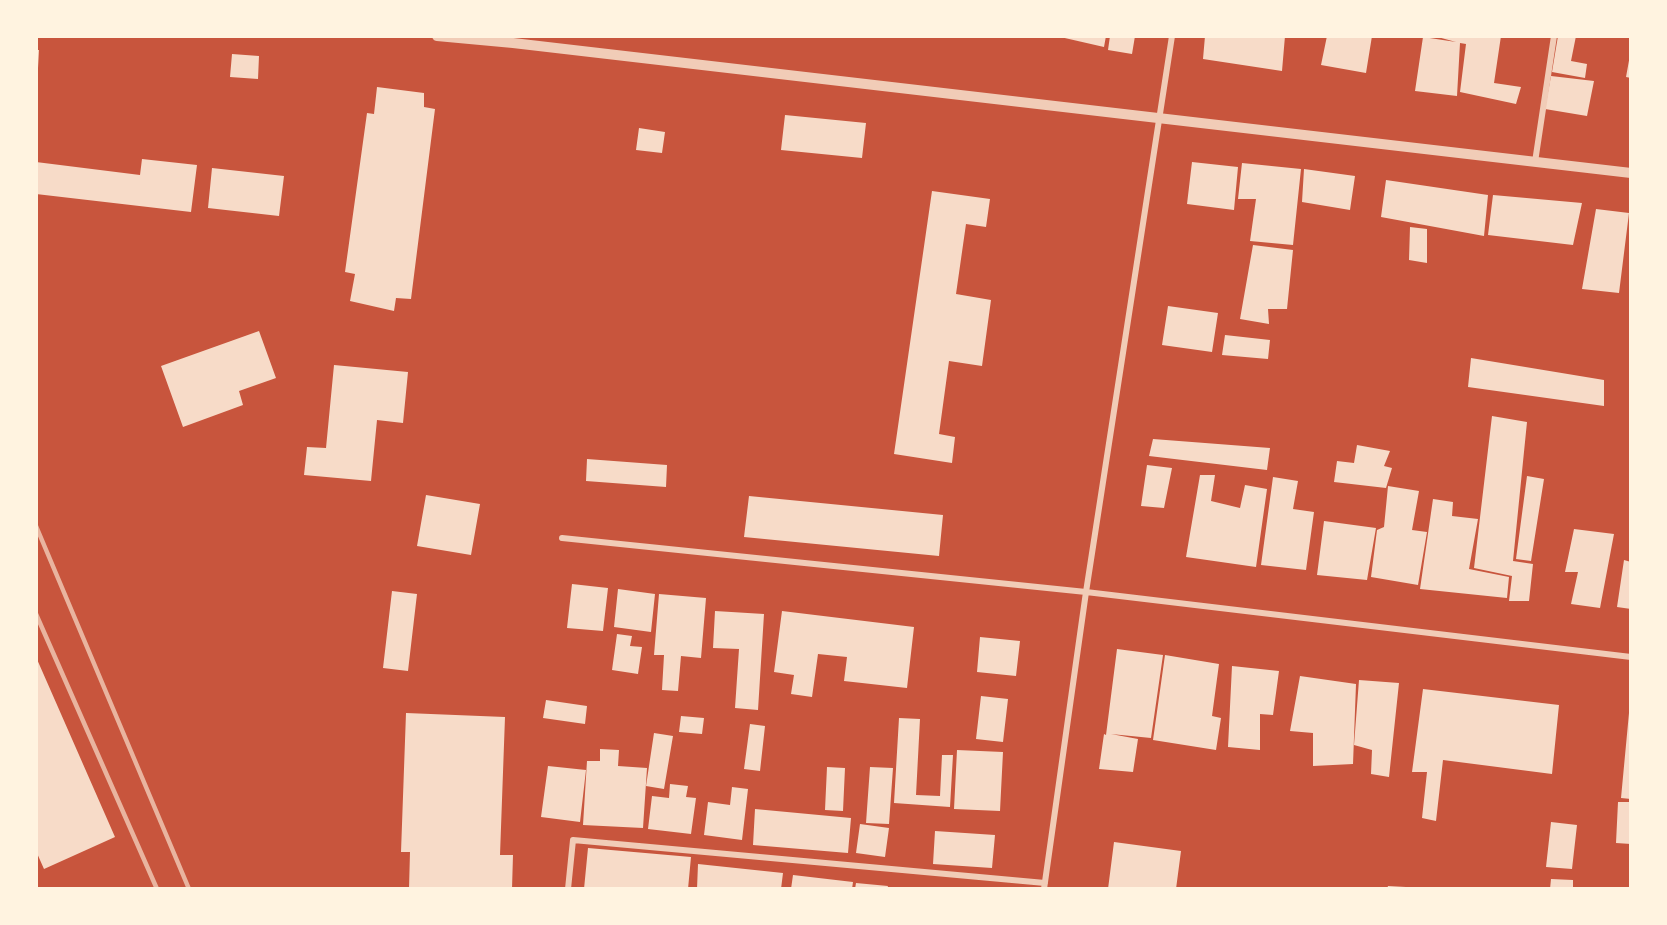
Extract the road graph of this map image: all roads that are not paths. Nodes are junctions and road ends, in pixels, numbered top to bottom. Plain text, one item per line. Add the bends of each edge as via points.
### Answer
1 (437, 36) edge
2 (1172, 36) edge
3 (1554, 36) edge
4 (514, 39) edge
5 (1160, 119) junction
6 (1535, 162) junction
7 (1631, 173) edge
8 (562, 537) dead end
9 (1086, 592) junction
10 (1631, 657) edge
11 (1044, 886) edge
12 (568, 889) edge

1 - 4 street
2 - 5 street
3 - 6 street
4 - 5 street
5 - 6 street
5 - 9 street
6 - 7 street
8 - 9 street
9 - 10 street
9 - 11 street
11 - 12 street via 573,840

